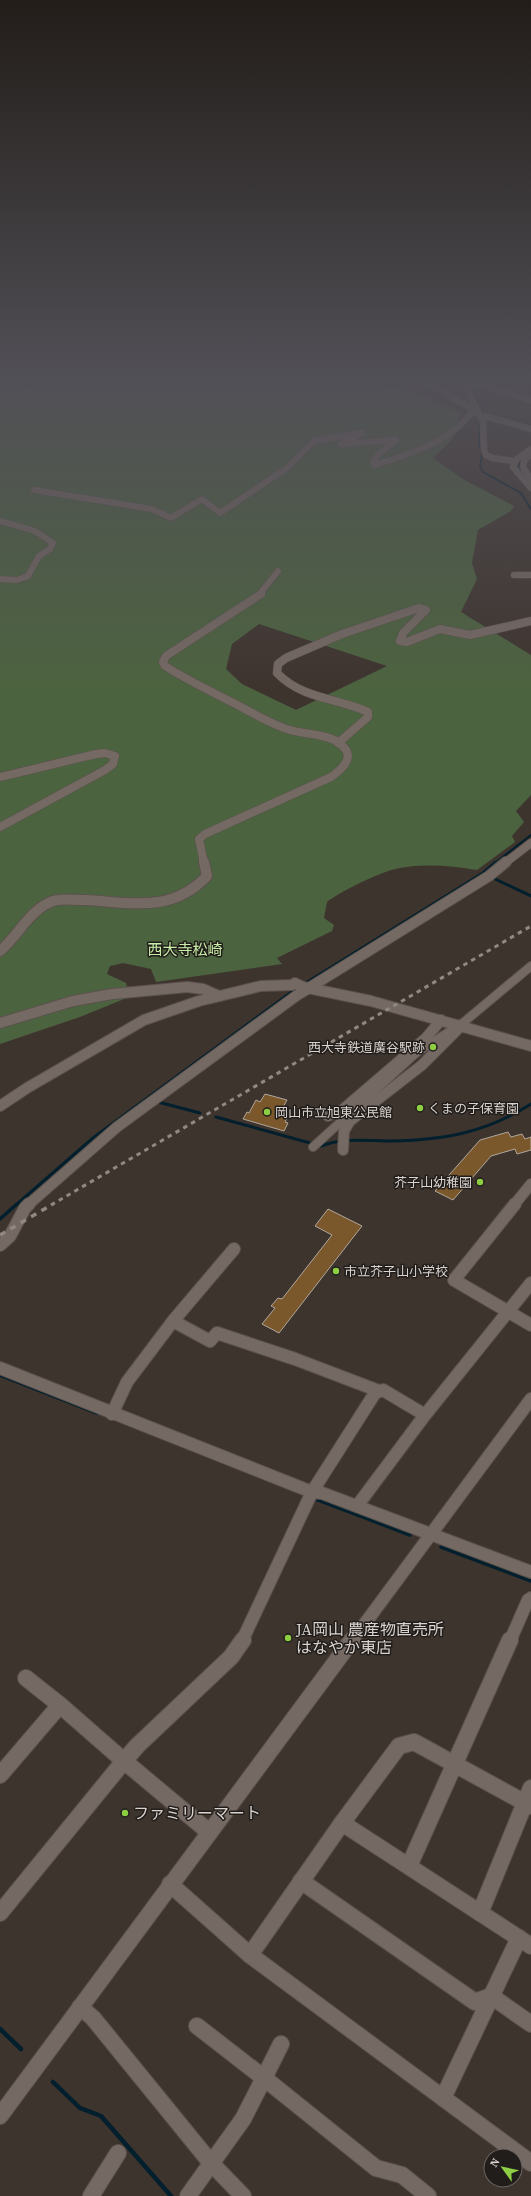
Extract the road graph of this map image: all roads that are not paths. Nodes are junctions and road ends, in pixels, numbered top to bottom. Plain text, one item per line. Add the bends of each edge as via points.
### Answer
1 (261, 486) edge
2 (34, 490) dead end
3 (0, 521) edge
4 (278, 571) dead end
5 (531, 574) edge
6 (514, 575) dead end
7 (0, 579) edge
8 (531, 621) edge
9 (338, 743) junction
10 (0, 777) edge
11 (0, 827) edge
12 (531, 843) edge
13 (0, 951) edge
14 (531, 966) edge
15 (303, 987) junction
16 (219, 996) junction
17 (441, 1020) junction
18 (0, 1023) edge
19 (460, 1026) junction
20 (531, 1046) edge
21 (0, 1106) edge
22 (328, 1116) dead end
23 (343, 1143) dead end
24 (315, 1145) dead end
25 (531, 1184) edge
26 (0, 1245) edge
27 (234, 1249) dead end
28 (531, 1283) edge
29 (508, 1312) junction
30 (174, 1321) junction
31 (531, 1325) edge
32 (0, 1368) edge
33 (379, 1391) junction
34 (531, 1399) edge
35 (112, 1414) junction
36 (425, 1415) junction
37 (311, 1495) junction
38 (357, 1506) junction
39 (430, 1534) junction
40 (531, 1572) edge
41 (531, 1598) edge
42 (26, 1678) dead end
43 (60, 1705) junction
44 (124, 1761) junction
45 (455, 1764) junction
46 (0, 1775) edge
47 (531, 1788) edge
48 (528, 1804) edge
49 (342, 1823) junction
50 (209, 1832) junction
51 (408, 1866) junction
52 (301, 1881) junction
53 (170, 1884) junction
54 (0, 1913) edge
55 (480, 1913) junction
56 (525, 1942) edge
57 (250, 1955) junction
58 (491, 1996) junction
59 (80, 2007) junction
60 (531, 2024) edge
61 (197, 2026) dead end
62 (281, 2044) dead end
63 (264, 2078) junction
64 (443, 2098) junction
65 (0, 2116) edge
66 (118, 2153) dead end
67 (211, 2163) junction
68 (531, 2163) edge
69 (91, 2196) edge
70 (188, 2196) edge
71 (243, 2196) edge
72 (428, 2196) edge

1 - 2 street via 220,514 202,500 171,518 152,509
3 - 7 street via 26,527 49,538 53,543 50,549 39,556 28,576 17,580
4 - 9 street via 263,593 177,648 166,656 163,662 165,666 189,681 281,727
5 - 6 street
8 - 9 street via 470,635 440,629 407,642 400,641 403,633 426,610 422,607 342,634 286,658 278,664 277,673 290,684 308,694 368,712 368,717
9 - 13 street via 346,750 347,759 340,770 331,777 218,827 200,839 207,876 194,888 177,898 150,903 88,900 51,902 34,914 11,942
10 - 11 street via 105,752 115,756 113,764 105,770
12 - 15 street via 488,876
14 - 19 street
15 - 16 street via 267,985
15 - 17 street via 371,1001
15 - 26 street via 102,1139 25,1208 10,1236
16 - 18 street via 187,987 112,994 73,1001
16 - 21 street via 144,1020
17 - 19 street
17 - 22 street via 426,1038 341,1111
19 - 20 street
19 - 23 street via 423,1064 350,1121 345,1126
19 - 24 street via 416,1053
25 - 29 street via 454,1280
27 - 30 street
28 - 29 street
29 - 31 street
29 - 36 street
30 - 33 street via 210,1341 217,1333
30 - 35 street via 127,1382
32 - 35 street
33 - 36 street via 383,1390
33 - 37 street via 375,1393
34 - 39 street
35 - 37 street
36 - 38 street
37 - 38 street via 322,1493
37 - 44 street via 241,1644 231,1657
38 - 39 street
39 - 40 street
39 - 50 street
41 - 45 street
42 - 43 street
43 - 44 street
43 - 46 street
44 - 50 street
44 - 54 street
45 - 48 street
45 - 49 street via 414,1742 399,1746
45 - 51 street
47 - 48 street
48 - 55 street
49 - 51 street
49 - 52 street
50 - 53 street
51 - 55 street
52 - 57 street
52 - 58 street via 475,2002
53 - 57 street
53 - 59 street
55 - 56 street
56 - 58 street
57 - 64 street
58 - 60 street
58 - 64 street
59 - 65 street
59 - 67 street via 92,2018
61 - 63 street
62 - 63 street
63 - 67 street via 243,2119
63 - 72 street via 376,2168 402,2176
64 - 68 street
66 - 69 street
67 - 70 street
67 - 71 street

